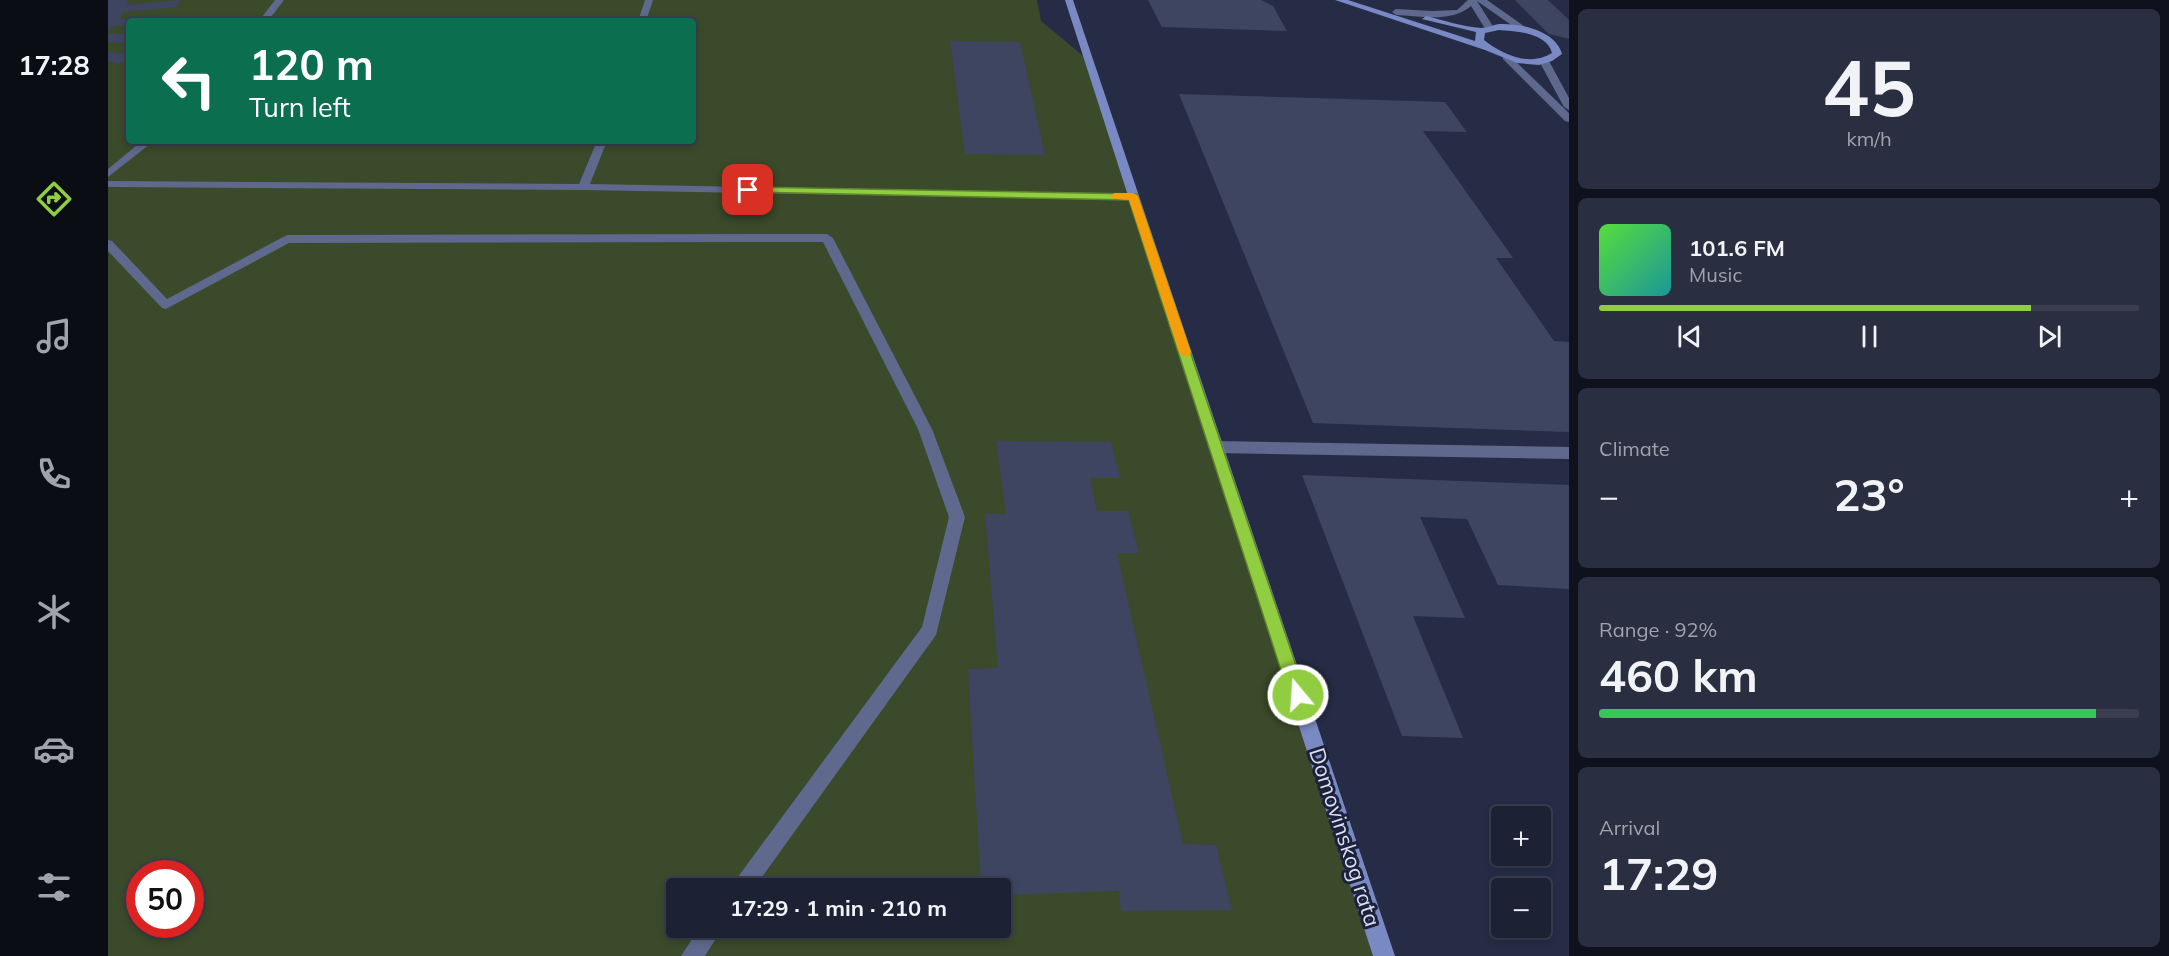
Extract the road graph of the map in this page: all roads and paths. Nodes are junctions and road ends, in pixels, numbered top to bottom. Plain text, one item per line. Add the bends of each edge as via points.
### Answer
1 (280, 0) edge
2 (649, 0) edge
3 (1069, 0) edge
4 (1341, 0) edge
5 (1473, 0) edge
6 (1481, 0) edge
7 (1396, 12) junction
8 (265, 18) edge
9 (643, 18) edge
10 (1486, 29) junction
11 (1523, 30) junction
12 (1545, 38) junction
13 (1569, 45) edge
14 (1485, 47) junction
15 (1506, 57) junction
16 (1548, 59) junction
17 (1569, 61) edge
18 (1569, 107) edge
19 (1569, 119) edge
20 (145, 144) edge
21 (601, 144) edge
22 (108, 174) edge
23 (108, 184) edge
24 (583, 187) junction
25 (1133, 196) junction
26 (108, 244) edge
27 (1215, 447) junction
28 (1569, 453) edge
29 (749, 878) edge
30 (706, 938) edge
31 (692, 956) edge
32 (1384, 956) edge

1 - 8 street
2 - 9 street
3 - 25 main road, Domovinskog rata
4 - 7 main road
4 - 14 main road
5 - 7 street via 1459,12
5 - 10 street
6 - 11 street
7 - 10 main road
10 - 11 main road
10 - 14 main road via 1479,35
11 - 12 main road
12 - 13 main road
12 - 16 main road via 1557,49 1557,54
14 - 15 main road
15 - 16 main road
15 - 19 street
16 - 17 main road
16 - 18 street
20 - 22 street
21 - 24 street
23 - 24 street
24 - 25 street
25 - 27 main road, Domovinskog rata
26 - 29 street via 166,305 287,239 827,238 925,429 957,517 930,630
27 - 28 street
27 - 32 main road, Domovinskog rata
30 - 31 street

